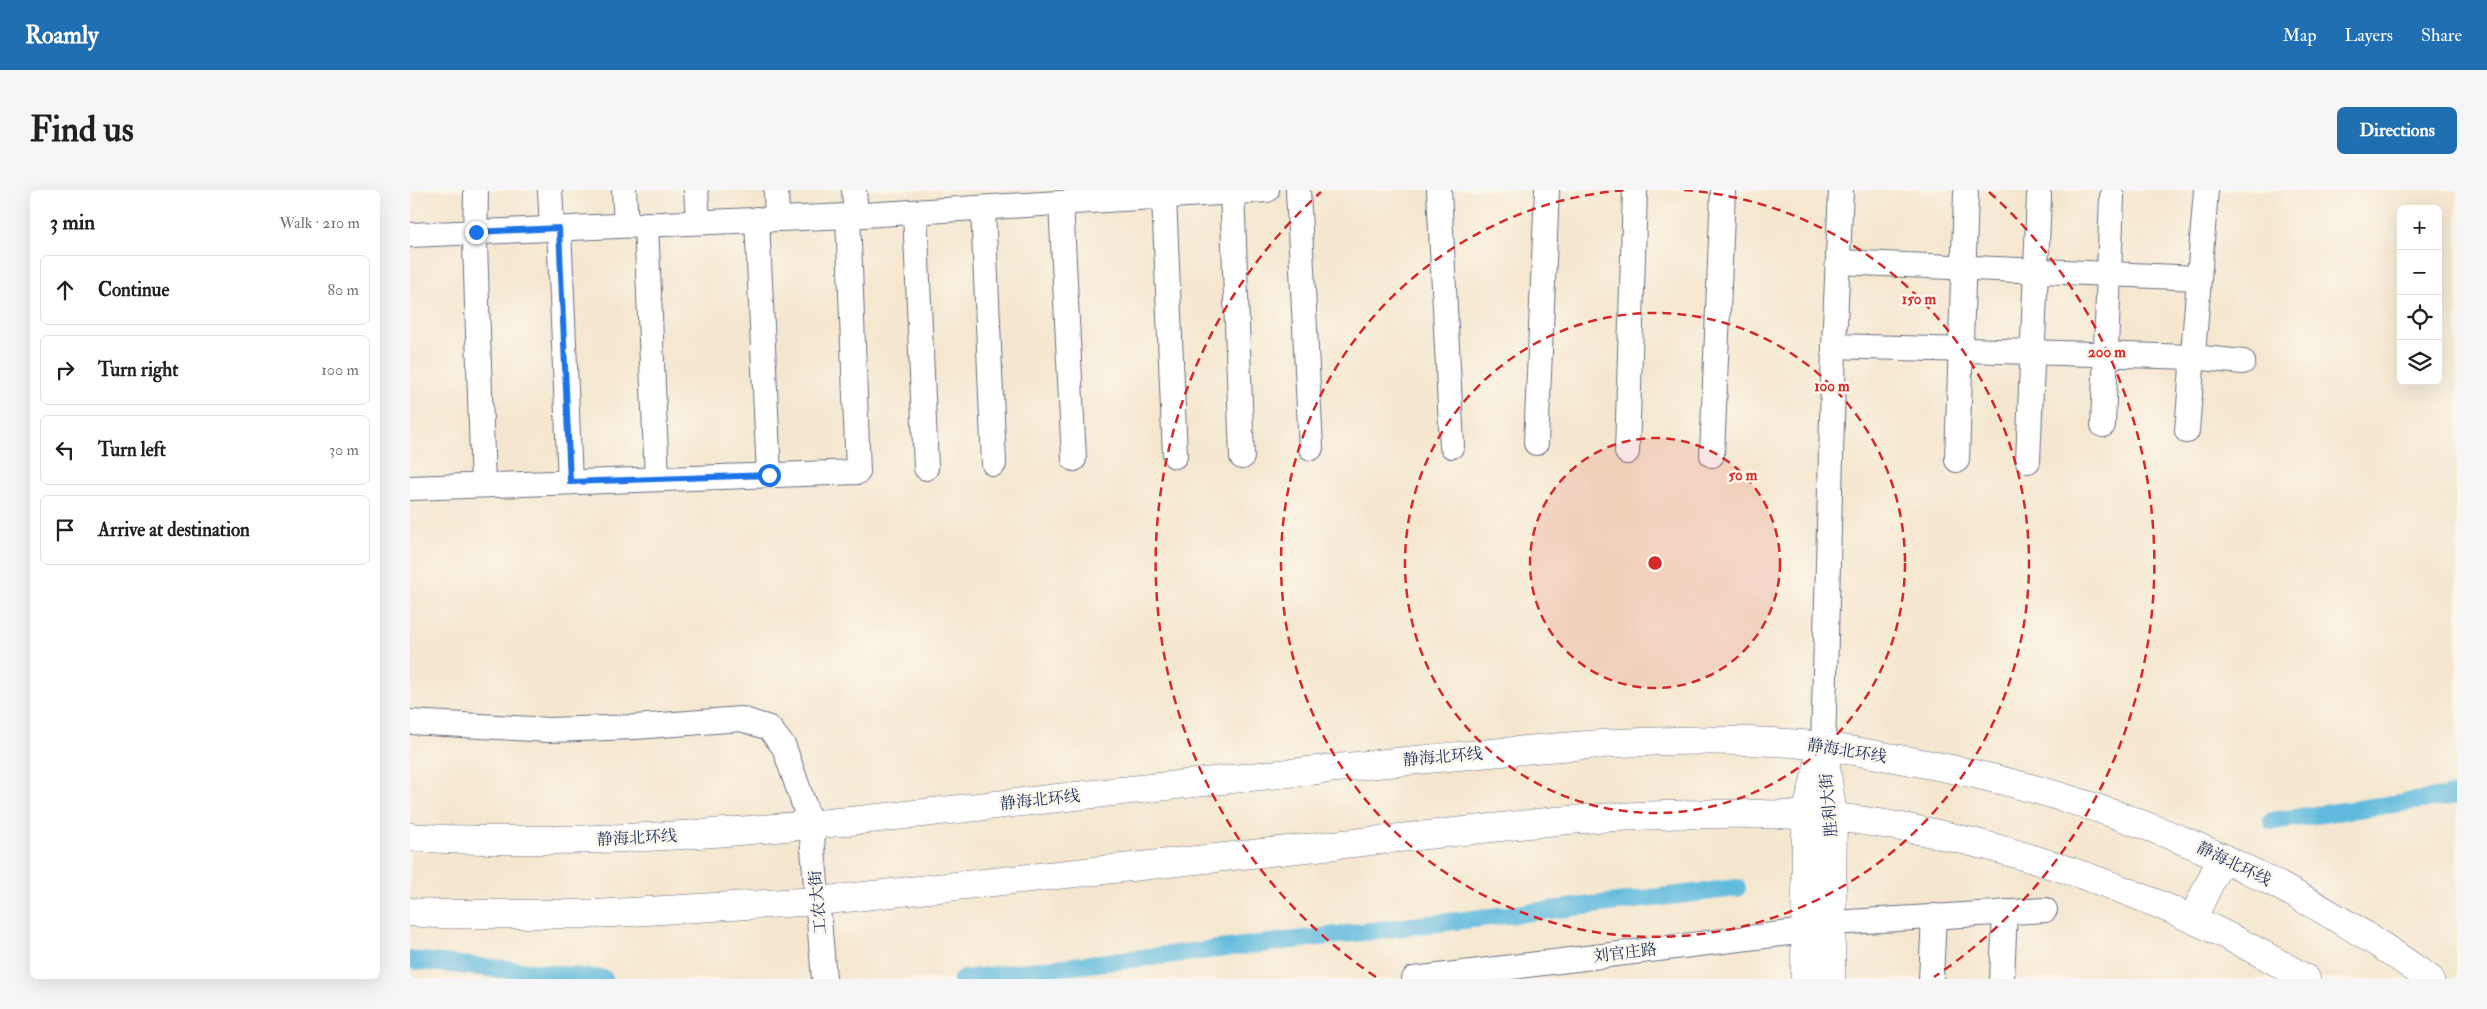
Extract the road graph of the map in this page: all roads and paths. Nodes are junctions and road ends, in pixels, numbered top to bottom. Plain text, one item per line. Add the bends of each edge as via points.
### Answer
1 (476, 190) edge
2 (550, 190) edge
3 (624, 190) edge
4 (696, 190) edge
5 (776, 190) edge
6 (854, 190) edge
7 (1267, 190) edge
8 (1298, 190) edge
9 (1439, 190) edge
10 (1547, 190) edge
11 (1635, 190) edge
12 (1723, 190) edge
13 (1841, 190) edge
14 (2206, 190) edge
15 (1232, 191) edge
16 (1158, 194) edge
17 (1966, 194) dead end
18 (2039, 196) dead end
19 (2112, 197) dead end
20 (1067, 198) edge
21 (990, 202) edge
22 (922, 205) edge
23 (852, 216) junction
24 (767, 219) junction
25 (698, 221) junction
26 (636, 224) junction
27 (555, 228) junction
28 (476, 232) junction
29 (410, 235) edge
30 (1839, 262) junction
31 (1964, 268) junction
32 (2036, 270) junction
33 (2109, 274) junction
34 (2198, 278) junction
35 (1834, 346) junction
36 (1961, 350) junction
37 (2032, 352) junction
38 (2106, 355) junction
39 (2193, 357) junction
40 (2243, 362) dead end
41 (2103, 425) dead end
42 (2187, 431) dead end
43 (1536, 443) dead end
44 (1452, 446) dead end
45 (1311, 448) dead end
46 (1627, 452) dead end
47 (1712, 455) dead end
48 (1175, 456) dead end
49 (1242, 457) dead end
50 (1074, 459) dead end
51 (1957, 460) dead end
52 (2028, 461) dead end
53 (994, 464) dead end
54 (926, 468) dead end
55 (769, 475) junction
56 (658, 479) junction
57 (570, 482) junction
58 (483, 485) junction
59 (410, 488) edge
60 (410, 722) edge
61 (1823, 746) junction
62 (1806, 815) junction
63 (1833, 817) junction
64 (811, 825) junction
65 (410, 837) edge
66 (2222, 857) junction
67 (818, 901) junction
68 (2045, 910) dead end
69 (410, 912) edge
70 (2005, 912) junction
71 (1934, 916) junction
72 (2193, 918) junction
73 (1832, 923) junction
74 (1806, 931) junction
75 (824, 979) edge
76 (1414, 979) edge
77 (1806, 979) edge
78 (1831, 979) edge
79 (1931, 979) edge
80 (2002, 979) edge
81 (2306, 979) edge
82 (2430, 979) edge

1 - 28 street
2 - 27 street
3 - 26 street
4 - 25 street
5 - 24 street
6 - 23 street
7 - 15 street
8 - 45 street
9 - 44 street
10 - 43 street
11 - 46 street
12 - 47 street
13 - 30 street
14 - 34 street
15 - 16 street
15 - 49 street
16 - 20 street
16 - 48 street
17 - 31 street
18 - 32 street
19 - 33 street
20 - 21 street
20 - 50 street
21 - 22 street
21 - 53 street
22 - 23 street
22 - 54 street
23 - 24 street
23 - 55 street via 858,472
24 - 25 street
24 - 55 street
25 - 26 street
26 - 27 street
26 - 56 street
27 - 28 street
27 - 57 street
28 - 29 street
28 - 58 street
30 - 31 street
30 - 35 street
31 - 32 street
31 - 36 street
32 - 33 street
32 - 37 street
33 - 34 street
33 - 38 street
34 - 39 street
35 - 36 street
35 - 61 street
36 - 37 street
36 - 51 street
37 - 38 street
37 - 52 street
38 - 39 street
38 - 41 street
39 - 40 street
39 - 42 street
55 - 56 street
56 - 57 street
57 - 58 street
58 - 59 street
60 - 64 street, 工农大街 via 549,730 741,719 769,728 784,747
61 - 62 main road, 胜利大街
61 - 63 main road, 胜利大街
61 - 64 main road, 静海北环线 via 1779,742 1670,742 1509,751
61 - 66 main road, 静海北环线 via 1950,768 2040,790 2085,803
62 - 63 main road
62 - 67 main road via 1642,815 1556,821
62 - 74 main road, 胜利大街
63 - 72 main road via 1940,836 2028,858 2114,886
63 - 73 main road, 胜利大街
64 - 65 main road, 静海北环线 via 758,831 582,840
64 - 67 street, 工农大街
66 - 72 main road
66 - 82 main road, 静海北环线 via 2320,909
67 - 69 main road via 595,914
67 - 75 street, 工农大街
68 - 70 street
70 - 71 street
70 - 80 street
71 - 73 street
71 - 79 street
72 - 81 main road
73 - 78 main road, 胜利大街
74 - 76 street, 刘官庄路
74 - 77 main road, 胜利大街

